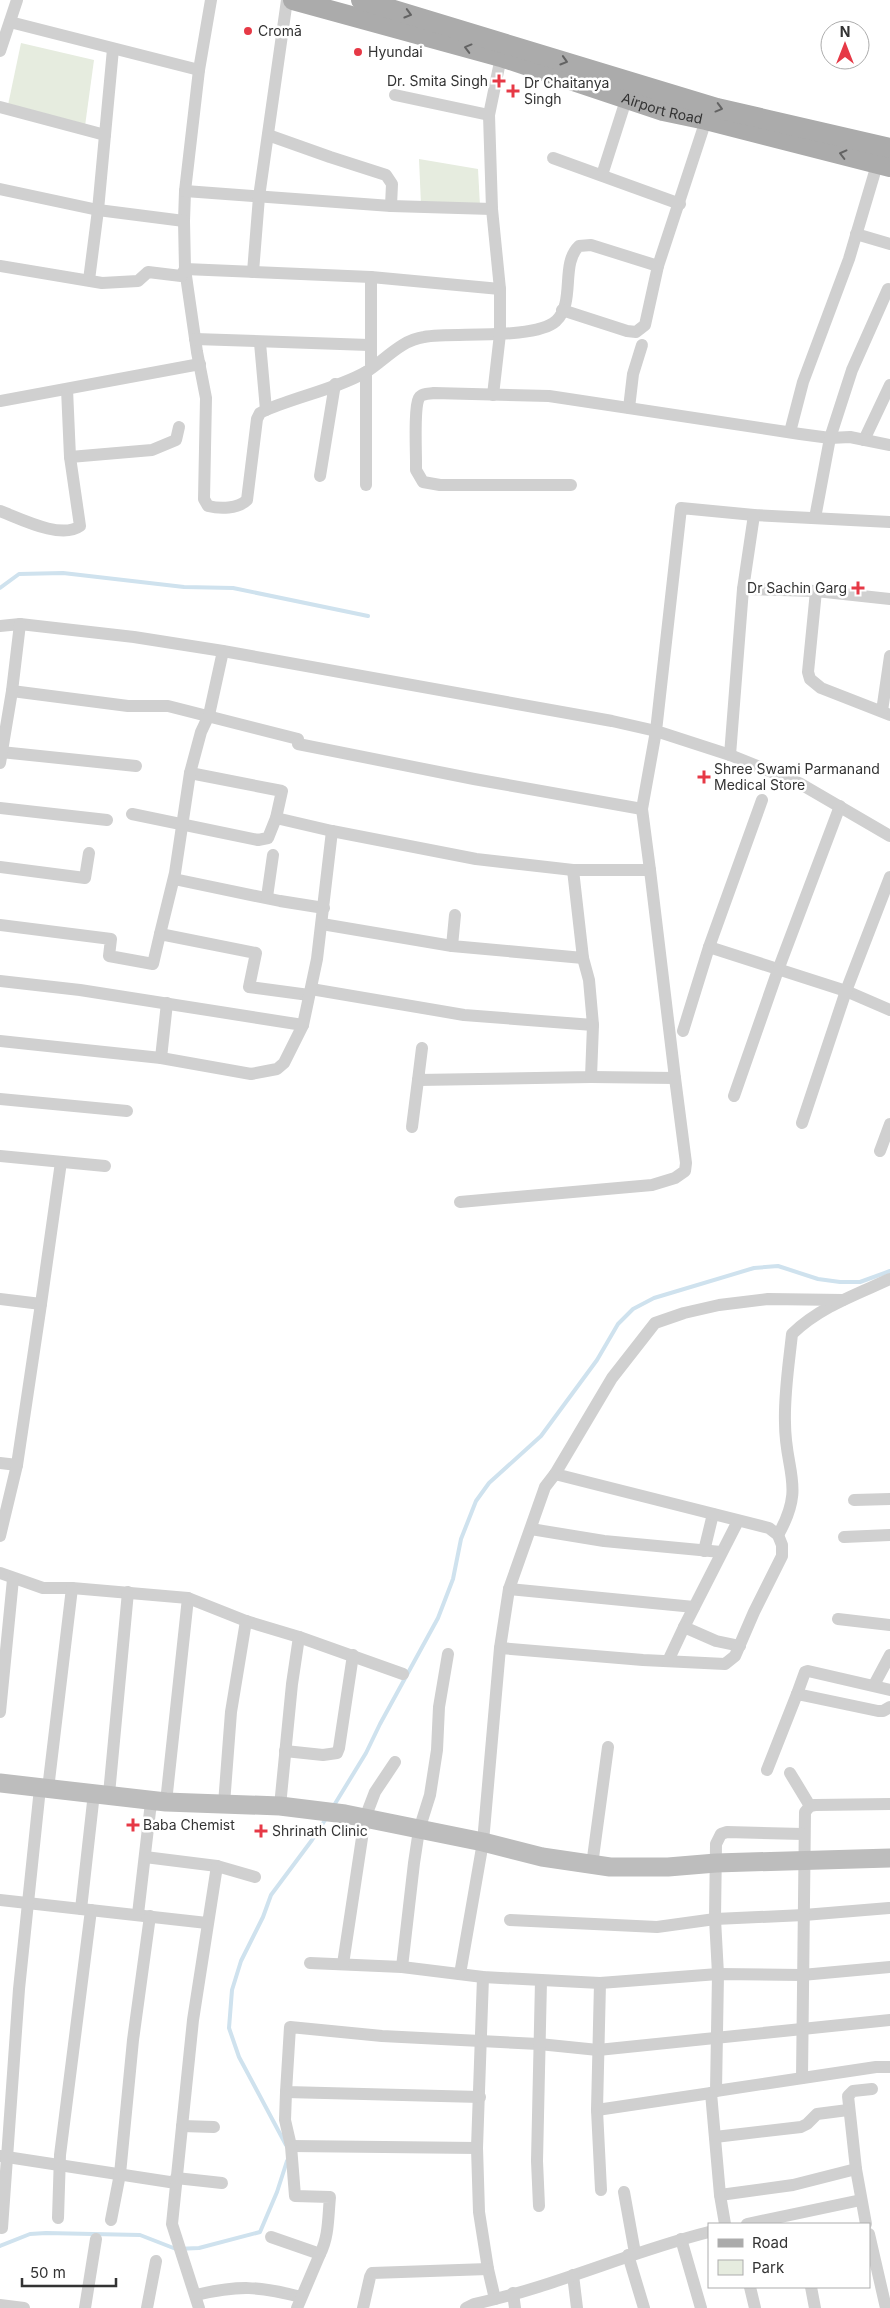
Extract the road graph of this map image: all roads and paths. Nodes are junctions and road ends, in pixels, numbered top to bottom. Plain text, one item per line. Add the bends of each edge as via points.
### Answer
1 (17, 0) edge
2 (212, 0) edge
3 (287, 0) edge
4 (293, 0) edge
5 (361, 0) edge
6 (10, 22) junction
7 (113, 49) junction
8 (0, 51) edge
9 (501, 57) junction
10 (199, 70) junction
11 (394, 95) dead end
12 (626, 100) junction
13 (0, 107) edge
14 (489, 115) junction
15 (706, 120) junction
16 (105, 134) junction
17 (268, 134) junction
18 (885, 156) edge
19 (553, 158) dead end
20 (602, 175) junction
21 (0, 189) edge
22 (185, 191) junction
23 (259, 197) junction
24 (680, 204) junction
25 (391, 206) junction
26 (492, 209) junction
27 (98, 210) junction
28 (184, 221) junction
29 (856, 234) junction
30 (890, 244) edge
31 (0, 266) edge
32 (658, 266) junction
33 (186, 269) junction
34 (254, 272) junction
35 (371, 277) junction
36 (89, 280) junction
37 (500, 289) junction
38 (890, 290) edge
39 (562, 310) junction
40 (500, 334) junction
41 (195, 340) junction
42 (260, 343) junction
43 (369, 345) junction
44 (642, 345) dead end
45 (200, 364) junction
46 (368, 370) junction
47 (335, 384) junction
48 (890, 385) edge
49 (67, 389) junction
50 (493, 395) junction
51 (0, 400) edge
52 (629, 408) junction
53 (266, 410) junction
54 (179, 427) dead end
55 (790, 432) junction
56 (830, 438) junction
57 (864, 440) junction
58 (890, 445) edge
59 (70, 457) junction
60 (320, 476) dead end
61 (366, 485) dead end
62 (571, 485) dead end
63 (0, 511) edge
64 (754, 515) junction
65 (815, 518) junction
66 (890, 522) edge
67 (743, 589) junction
68 (816, 591) junction
69 (890, 600) edge
70 (20, 624) junction
71 (0, 626) edge
72 (222, 651) junction
73 (890, 656) edge
74 (12, 691) junction
75 (5, 705) edge
76 (886, 713) edge
77 (209, 715) junction
78 (656, 731) junction
79 (730, 755) junction
80 (1, 757) edge
81 (136, 766) dead end
82 (190, 773) junction
83 (762, 800) dead end
84 (840, 806) junction
85 (0, 808) edge
86 (642, 809) junction
87 (132, 814) dead end
88 (276, 818) junction
89 (107, 820) dead end
90 (183, 823) junction
91 (332, 832) junction
92 (890, 836) edge
93 (89, 853) dead end
94 (273, 855) dead end
95 (0, 867) edge
96 (573, 870) junction
97 (650, 870) junction
98 (890, 877) edge
99 (174, 879) junction
100 (267, 898) junction
101 (324, 908) junction
102 (455, 914) dead end
103 (322, 924) junction
104 (0, 925) edge
105 (160, 934) junction
106 (452, 946) junction
107 (709, 947) junction
108 (583, 958) junction
109 (778, 970) junction
110 (0, 981) edge
111 (846, 991) junction
112 (310, 992) junction
113 (166, 1003) junction
114 (890, 1010) edge
115 (593, 1024) junction
116 (303, 1025) junction
117 (683, 1031) dead end
118 (0, 1041) edge
119 (422, 1048) dead end
120 (161, 1058) junction
121 (591, 1077) junction
122 (675, 1078) junction
123 (418, 1080) junction
124 (734, 1096) dead end
125 (0, 1099) edge
126 (127, 1110) dead end
127 (802, 1123) dead end
128 (890, 1124) edge
129 (412, 1127) dead end
130 (880, 1151) dead end
131 (0, 1156) edge
132 (61, 1162) junction
133 (105, 1166) dead end
134 (460, 1202) dead end
135 (890, 1279) edge
136 (0, 1299) edge
137 (843, 1300) junction
138 (41, 1304) junction
139 (0, 1463) edge
140 (17, 1466) junction
141 (555, 1474) junction
142 (890, 1499) edge
143 (854, 1500) dead end
144 (713, 1514) junction
145 (738, 1521) junction
146 (531, 1529) junction
147 (778, 1535) junction
148 (890, 1535) edge
149 (0, 1536) edge
150 (844, 1537) dead end
151 (704, 1551) junction
152 (721, 1552) junction
153 (0, 1573) edge
154 (13, 1579) junction
155 (72, 1588) junction
156 (510, 1589) junction
157 (128, 1592) junction
158 (188, 1598) junction
159 (694, 1607) junction
160 (838, 1619) dead end
161 (246, 1622) junction
162 (890, 1625) edge
163 (684, 1627) junction
164 (299, 1637) junction
165 (740, 1646) junction
166 (500, 1648) junction
167 (448, 1654) dead end
168 (890, 1654) edge
169 (353, 1656) junction
170 (668, 1661) junction
171 (403, 1674) dead end
172 (874, 1685) junction
173 (890, 1690) edge
174 (797, 1694) junction
175 (890, 1706) edge
176 (0, 1712) edge
177 (608, 1747) dead end
178 (285, 1751) junction
179 (395, 1762) dead end
180 (768, 1770) dead end
181 (790, 1772) dead end
182 (0, 1783) edge
183 (44, 1788) junction
184 (102, 1793) junction
185 (159, 1800) junction
186 (224, 1804) junction
187 (890, 1804) edge
188 (280, 1806) junction
189 (810, 1806) junction
190 (365, 1818) junction
191 (420, 1830) junction
192 (803, 1834) junction
193 (483, 1842) junction
194 (145, 1857) junction
195 (890, 1858) edge
196 (803, 1862) junction
197 (716, 1863) junction
198 (592, 1865) junction
199 (217, 1866) junction
200 (255, 1877) dead end
201 (0, 1900) edge
202 (27, 1904) junction
203 (889, 1908) edge
204 (86, 1909) junction
205 (144, 1915) junction
206 (804, 1915) junction
207 (716, 1918) junction
208 (510, 1920) dead end
209 (207, 1923) junction
210 (310, 1963) dead end
211 (343, 1964) junction
212 (402, 1967) junction
213 (890, 1967) edge
214 (460, 1974) junction
215 (718, 1974) junction
216 (802, 1975) junction
217 (483, 1977) junction
218 (541, 1981) junction
219 (600, 1983) junction
220 (890, 2020) edge
221 (802, 2029) junction
222 (717, 2036) junction
223 (480, 2042) junction
224 (539, 2044) junction
225 (598, 2050) junction
226 (890, 2066) edge
227 (802, 2078) junction
228 (872, 2089) dead end
229 (286, 2092) junction
230 (713, 2092) junction
231 (480, 2097) junction
232 (597, 2110) junction
233 (848, 2110) junction
234 (182, 2126) junction
235 (214, 2127) dead end
236 (715, 2137) junction
237 (291, 2146) junction
238 (477, 2148) junction
239 (3, 2156) edge
240 (60, 2164) junction
241 (856, 2169) junction
242 (120, 2174) junction
243 (176, 2180) junction
244 (222, 2183) dead end
245 (602, 2190) dead end
246 (624, 2192) dead end
247 (720, 2194) junction
248 (861, 2200) junction
249 (539, 2206) dead end
250 (58, 2218) dead end
251 (797, 2219) edge
252 (111, 2220) dead end
253 (725, 2223) edge
254 (757, 2223) edge
255 (866, 2223) edge
256 (2, 2228) dead end
257 (708, 2232) edge
258 (271, 2237) dead end
259 (870, 2238) edge
260 (96, 2239) dead end
261 (681, 2239) junction
262 (320, 2254) junction
263 (632, 2254) junction
264 (156, 2261) dead end
265 (488, 2269) junction
266 (573, 2275) junction
267 (750, 2288) edge
268 (811, 2288) edge
269 (513, 2293) junction
270 (196, 2295) junction
271 (495, 2299) junction
272 (299, 2303) edge
273 (0, 2305) edge
274 (24, 2308) edge
275 (86, 2308) edge
276 (147, 2308) edge
277 (199, 2308) edge
278 (364, 2308) edge
279 (466, 2308) edge
280 (515, 2308) edge
281 (577, 2308) edge
282 (644, 2308) edge
283 (700, 2308) edge
284 (755, 2308) edge
285 (815, 2308) edge
286 (886, 2308) edge

1 - 6 street
2 - 10 street
3 - 17 street
9 -> 4 main road, Airport Road
5 -> 18 main road, Airport Road
6 - 7 street
6 - 8 street
7 - 10 street
7 - 16 street
9 - 12 main road, Airport Road
9 - 14 street
10 - 22 street
11 - 14 street
12 - 15 main road, Airport Road
12 - 20 street
13 - 16 street
14 - 26 street
18 -> 15 main road, Airport Road
15 - 24 street
16 - 27 street
17 - 23 street
17 - 25 street via 386,175 392,184
18 - 29 street
19 - 20 street
20 - 24 street
21 - 27 street
22 - 23 street
22 - 28 street
23 - 25 street
23 - 34 street
24 - 32 street
25 - 26 street
26 - 37 street
27 - 28 street
27 - 36 street
28 - 33 street
29 - 30 street
29 - 55 street via 803,382
31 - 36 street
32 - 39 street via 591,245 580,246 572,257
32 - 39 street via 645,325 636,332
33 - 34 street
33 - 36 street via 181,276 148,272 138,281 102,283
33 - 41 street
34 - 35 street
35 - 37 street
35 - 43 street
37 - 40 street
38 - 56 street via 852,370
39 - 40 street via 557,320 548,325
40 - 46 street via 416,338
40 - 50 street
41 - 42 street
41 - 45 street
42 - 43 street
42 - 53 street
43 - 46 street
44 - 52 street via 633,374
45 - 49 street
45 - 53 street via 206,398 204,499 208,506 240,506 247,500 256,419
46 - 47 street
46 - 61 street
47 - 53 street
47 - 60 street
48 - 57 street
49 - 51 street
49 - 59 street
50 - 52 street via 549,396
50 - 62 street via 434,393 423,394 419,398 416,409 416,470 423,482 440,486
52 - 55 street
54 - 59 street via 176,440 159,448
55 - 56 street
56 - 57 street
56 - 65 street
57 - 58 street
59 - 63 street via 80,520 77,528 42,527
64 - 65 street
64 - 67 street
64 - 78 street via 680,508
65 - 66 street
67 - 68 street
67 - 79 street
68 - 69 street
68 - 76 street via 810,679 821,688
70 - 71 street
70 - 72 street
70 - 74 street
72 - 77 street
72 - 78 street
73 - 76 street
74 - 75 street
74 - 77 street via 128,706 168,706
75 - 80 street
77 - 82 street
77 - 86 street via 298,741 474,779
78 - 79 street
78 - 86 street
79 - 84 street via 799,783
80 - 81 street
82 - 88 street via 280,788 283,794
82 - 90 street
83 - 107 street
84 - 92 street
84 - 109 street
85 - 89 street
86 - 97 street
87 - 90 street
88 - 90 street via 271,833 263,840
88 - 91 street
90 - 99 street
91 - 96 street via 476,859
91 - 101 street
93 - 95 street via 85,878
94 - 100 street
96 - 97 street
96 - 108 street
97 - 122 street
98 - 111 street
99 - 100 street
99 - 105 street
100 - 101 street
101 - 103 street
102 - 106 street
103 - 106 street
103 - 112 street
104 - 105 street via 111,938 109,956 153,964
105 - 112 street via 256,953 249,987
106 - 108 street
107 - 109 street
107 - 117 street
108 - 115 street via 589,980
109 - 111 street
109 - 124 street
110 - 113 street
111 - 114 street
111 - 127 street
112 - 115 street via 464,1014
112 - 116 street
113 - 116 street
113 - 120 street
115 - 121 street
116 - 120 street via 284,1064 265,1072 250,1074
118 - 120 street
119 - 123 street
121 - 122 street
121 - 123 street
122 - 134 street via 686,1163 685,1171 675,1178 652,1185
123 - 129 street
125 - 126 street
128 - 130 street
131 - 132 street
132 - 133 street
132 - 138 street
135 - 137 street
136 - 138 street
137 - 141 street via 768,1299 684,1313 655,1323 612,1378
137 - 147 street via 808,1318 792,1334 785,1425 794,1489 787,1519
138 - 140 street
139 - 140 street
140 - 149 street
141 - 144 street
141 - 146 street via 545,1487
142 - 143 street
144 - 145 street
144 - 151 street
145 - 147 street via 769,1528
145 - 152 street
146 - 151 street via 604,1541
146 - 156 street
147 - 165 street via 782,1556
148 - 150 street
151 - 152 street
152 - 159 street
153 - 154 street
154 - 155 street via 43,1588
154 - 176 street
155 - 157 street
155 - 183 street
156 - 159 street
156 - 166 street
157 - 158 street
157 - 184 street
158 - 161 street
158 - 185 street
159 - 163 street
160 - 162 street
161 - 164 street
161 - 186 street via 231,1712
163 - 165 street via 716,1641
163 - 170 street
164 - 169 street
164 - 178 street
165 - 170 street via 735,1656 725,1664
166 - 170 street
166 - 193 street
167 - 191 street via 430,1795
168 - 172 street
169 - 171 street
169 - 178 street via 336,1753 323,1755
172 - 173 street
172 - 174 street via 808,1671
174 - 175 street via 878,1711
174 - 180 street
177 - 198 street
178 - 188 street
179 - 190 street via 375,1792
181 - 189 street
182 - 183 street
183 - 184 street
183 - 202 street
184 - 185 street
184 - 204 street
185 - 186 street
185 - 194 street
186 - 188 street
187 - 189 street
188 - 190 street
189 - 192 street via 805,1812
190 - 191 street
190 - 211 street
191 - 193 street
191 - 212 street
192 - 196 street
192 - 197 street via 721,1834 716,1844
193 - 198 street
193 - 214 street
194 - 199 street
194 - 205 street
195 - 196 street
196 - 197 street
196 - 206 street
197 - 198 street via 626,1868
197 - 207 street
199 - 200 street
199 - 209 street
201 - 202 street
202 - 204 street
202 - 239 street
203 - 206 street
204 - 205 street
204 - 240 street
205 - 209 street
205 - 242 street
206 - 207 street
206 - 216 street
207 - 208 street via 657,1927
207 - 215 street
209 - 234 street
210 - 211 street
211 - 212 street
212 - 214 street
213 - 216 street
214 - 217 street
215 - 216 street
215 - 219 street
215 - 222 street
216 - 221 street
217 - 218 street
217 - 223 street
218 - 219 street
218 - 224 street
219 - 225 street
220 - 221 street
221 - 222 street
221 - 227 street
222 - 225 street
222 - 230 street
223 - 224 street
223 - 229 street via 290,2027
223 - 231 street
224 - 225 street
224 - 249 street via 536,2161
225 - 232 street
226 - 227 street
227 - 230 street
228 - 233 street via 850,2093
229 - 231 street
229 - 237 street via 285,2120
230 - 232 street
230 - 236 street
231 - 238 street
232 - 245 street
233 - 236 street via 817,2114 801,2127
233 - 241 street
234 - 235 street
234 - 243 street
236 - 247 street
237 - 238 street
237 - 262 street via 295,2196 330,2197 324,2246
238 - 265 street via 479,2212
239 - 240 street
239 - 256 street
240 - 242 street
240 - 250 street
241 - 247 street via 793,2184
241 - 248 street
242 - 243 street
242 - 252 street
243 - 244 street
243 - 270 street via 172,2224
246 - 263 street
247 - 253 street
248 - 251 street
248 - 255 street
251 - 254 street
257 - 261 street
258 - 262 street
259 - 286 street
260 - 275 street
261 - 263 street
261 - 283 street
262 - 272 street
263 - 266 street
263 - 282 street
264 - 276 street
265 - 271 street
265 - 278 street via 372,2273
266 - 269 street
266 - 281 street
267 - 284 street
268 - 285 street
269 - 271 street
269 - 280 street
270 - 272 street via 236,2287 271,2289
270 - 277 street
271 - 279 street
273 - 274 street

